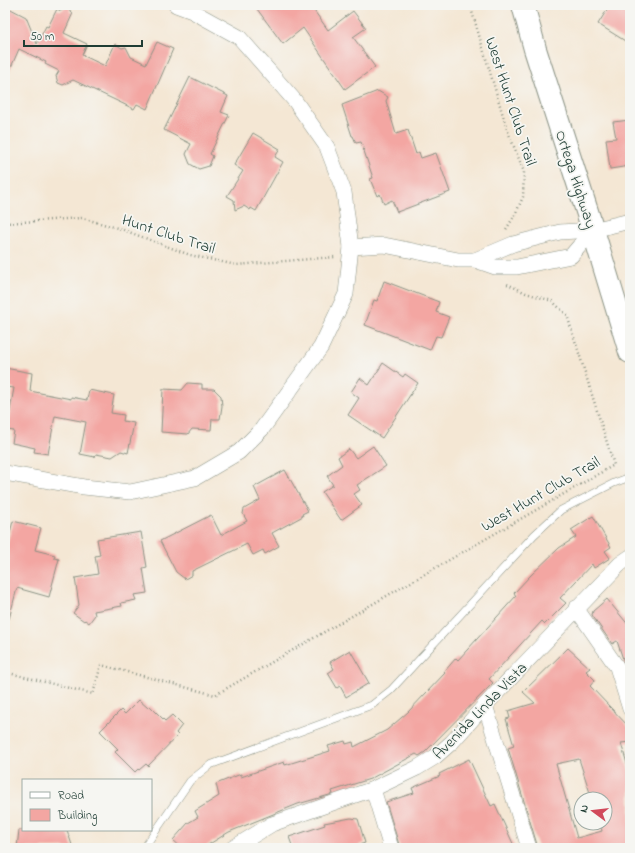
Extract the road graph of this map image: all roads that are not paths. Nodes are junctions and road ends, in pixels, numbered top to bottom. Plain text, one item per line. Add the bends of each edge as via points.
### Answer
1 (176, 5) edge
2 (523, 5) edge
3 (630, 220) edge
4 (593, 230) junction
5 (507, 240) junction
6 (351, 250) junction
7 (480, 262) junction
8 (517, 267) junction
9 (630, 352) edge
10 (5, 473) edge
11 (630, 477) edge
12 (630, 557) edge
13 (576, 608) junction
14 (484, 705) junction
15 (630, 710) edge
16 (374, 789) junction
17 (238, 846) edge
18 (144, 848) edge
19 (391, 848) edge
20 (529, 848) edge

1 - 6 street via 204,16 239,37 295,101 327,148 344,192
2 - 4 main road, Ortega Highway
3 - 4 street
4 - 5 street via 565,231
4 - 8 street via 571,256
4 - 9 main road, Ortega Highway
5 - 7 street
5 - 8 street
6 - 7 street via 384,245
6 - 10 street via 346,294 321,347 262,429 239,452 196,478 130,492
7 - 8 street via 494,267
11 - 18 lane via 561,510 534,535 391,690 372,704 210,765 190,782
12 - 13 street, Avenida Linda Vista
13 - 14 street, Avenida Linda Vista
13 - 15 street via 617,667
14 - 16 street, Avenida Linda Vista via 452,742 435,757
14 - 20 street
16 - 17 street, Avenida Linda Vista via 272,824
16 - 19 street

